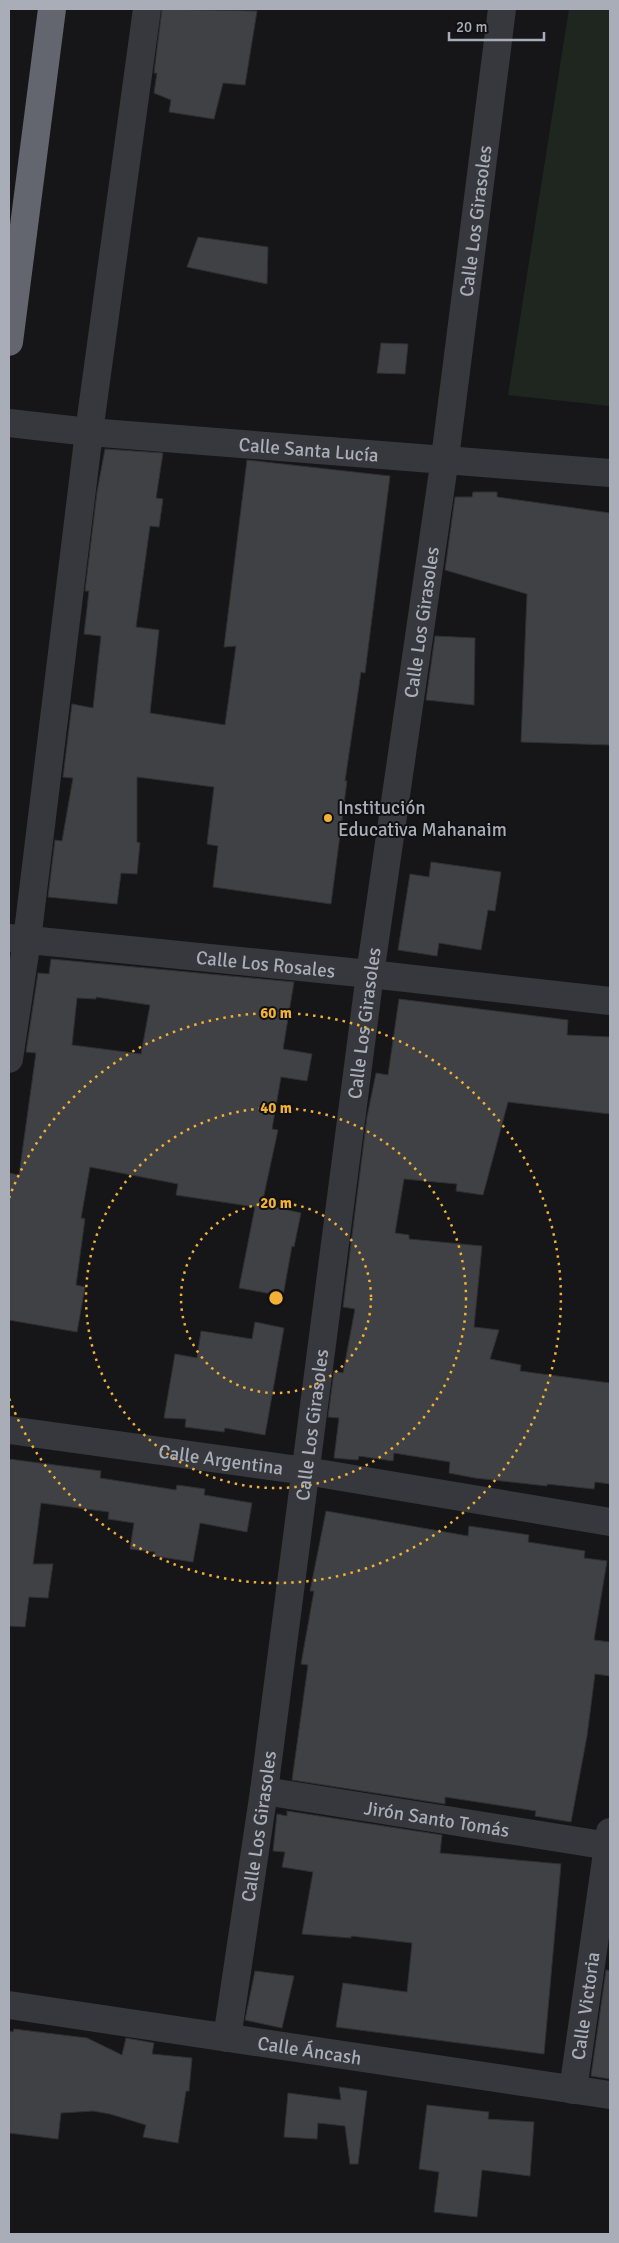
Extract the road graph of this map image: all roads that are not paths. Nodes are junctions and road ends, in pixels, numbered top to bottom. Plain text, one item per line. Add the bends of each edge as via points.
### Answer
1 (52, 9) edge
2 (147, 9) edge
3 (502, 9) edge
4 (9, 342) edge
5 (9, 423) edge
6 (90, 432) junction
7 (445, 458) junction
8 (610, 472) edge
9 (18, 939) edge
10 (370, 974) junction
11 (610, 1001) edge
12 (9, 1059) edge
13 (9, 1430) edge
14 (306, 1471) junction
15 (610, 1522) edge
16 (264, 1791) junction
17 (610, 1839) edge
18 (9, 2005) edge
19 (227, 2038) junction
20 (573, 2090) junction
21 (610, 2095) edge

1 - 4 highway
2 - 6 street
3 - 7 street, Calle Los Girasoles
5 - 6 street, Calle Santa Lucía
6 - 7 street, Calle Santa Lucía
6 - 9 street
7 - 8 street, Calle Santa Lucía
7 - 10 street, Calle Los Girasoles
9 - 10 street, Calle Los Rosales
9 - 12 street
10 - 11 street, Calle Los Rosales
10 - 14 street, Calle Los Girasoles
13 - 14 street, Calle Argentina
14 - 15 street, Calle Argentina
14 - 16 street, Calle Los Girasoles
16 - 17 street, Jirón Santo Tomás
16 - 19 street, Calle Los Girasoles
17 - 20 street, Calle Victoria
18 - 19 street, Calle Áncash
19 - 20 street, Calle Áncash
20 - 21 street, Calle Áncash

